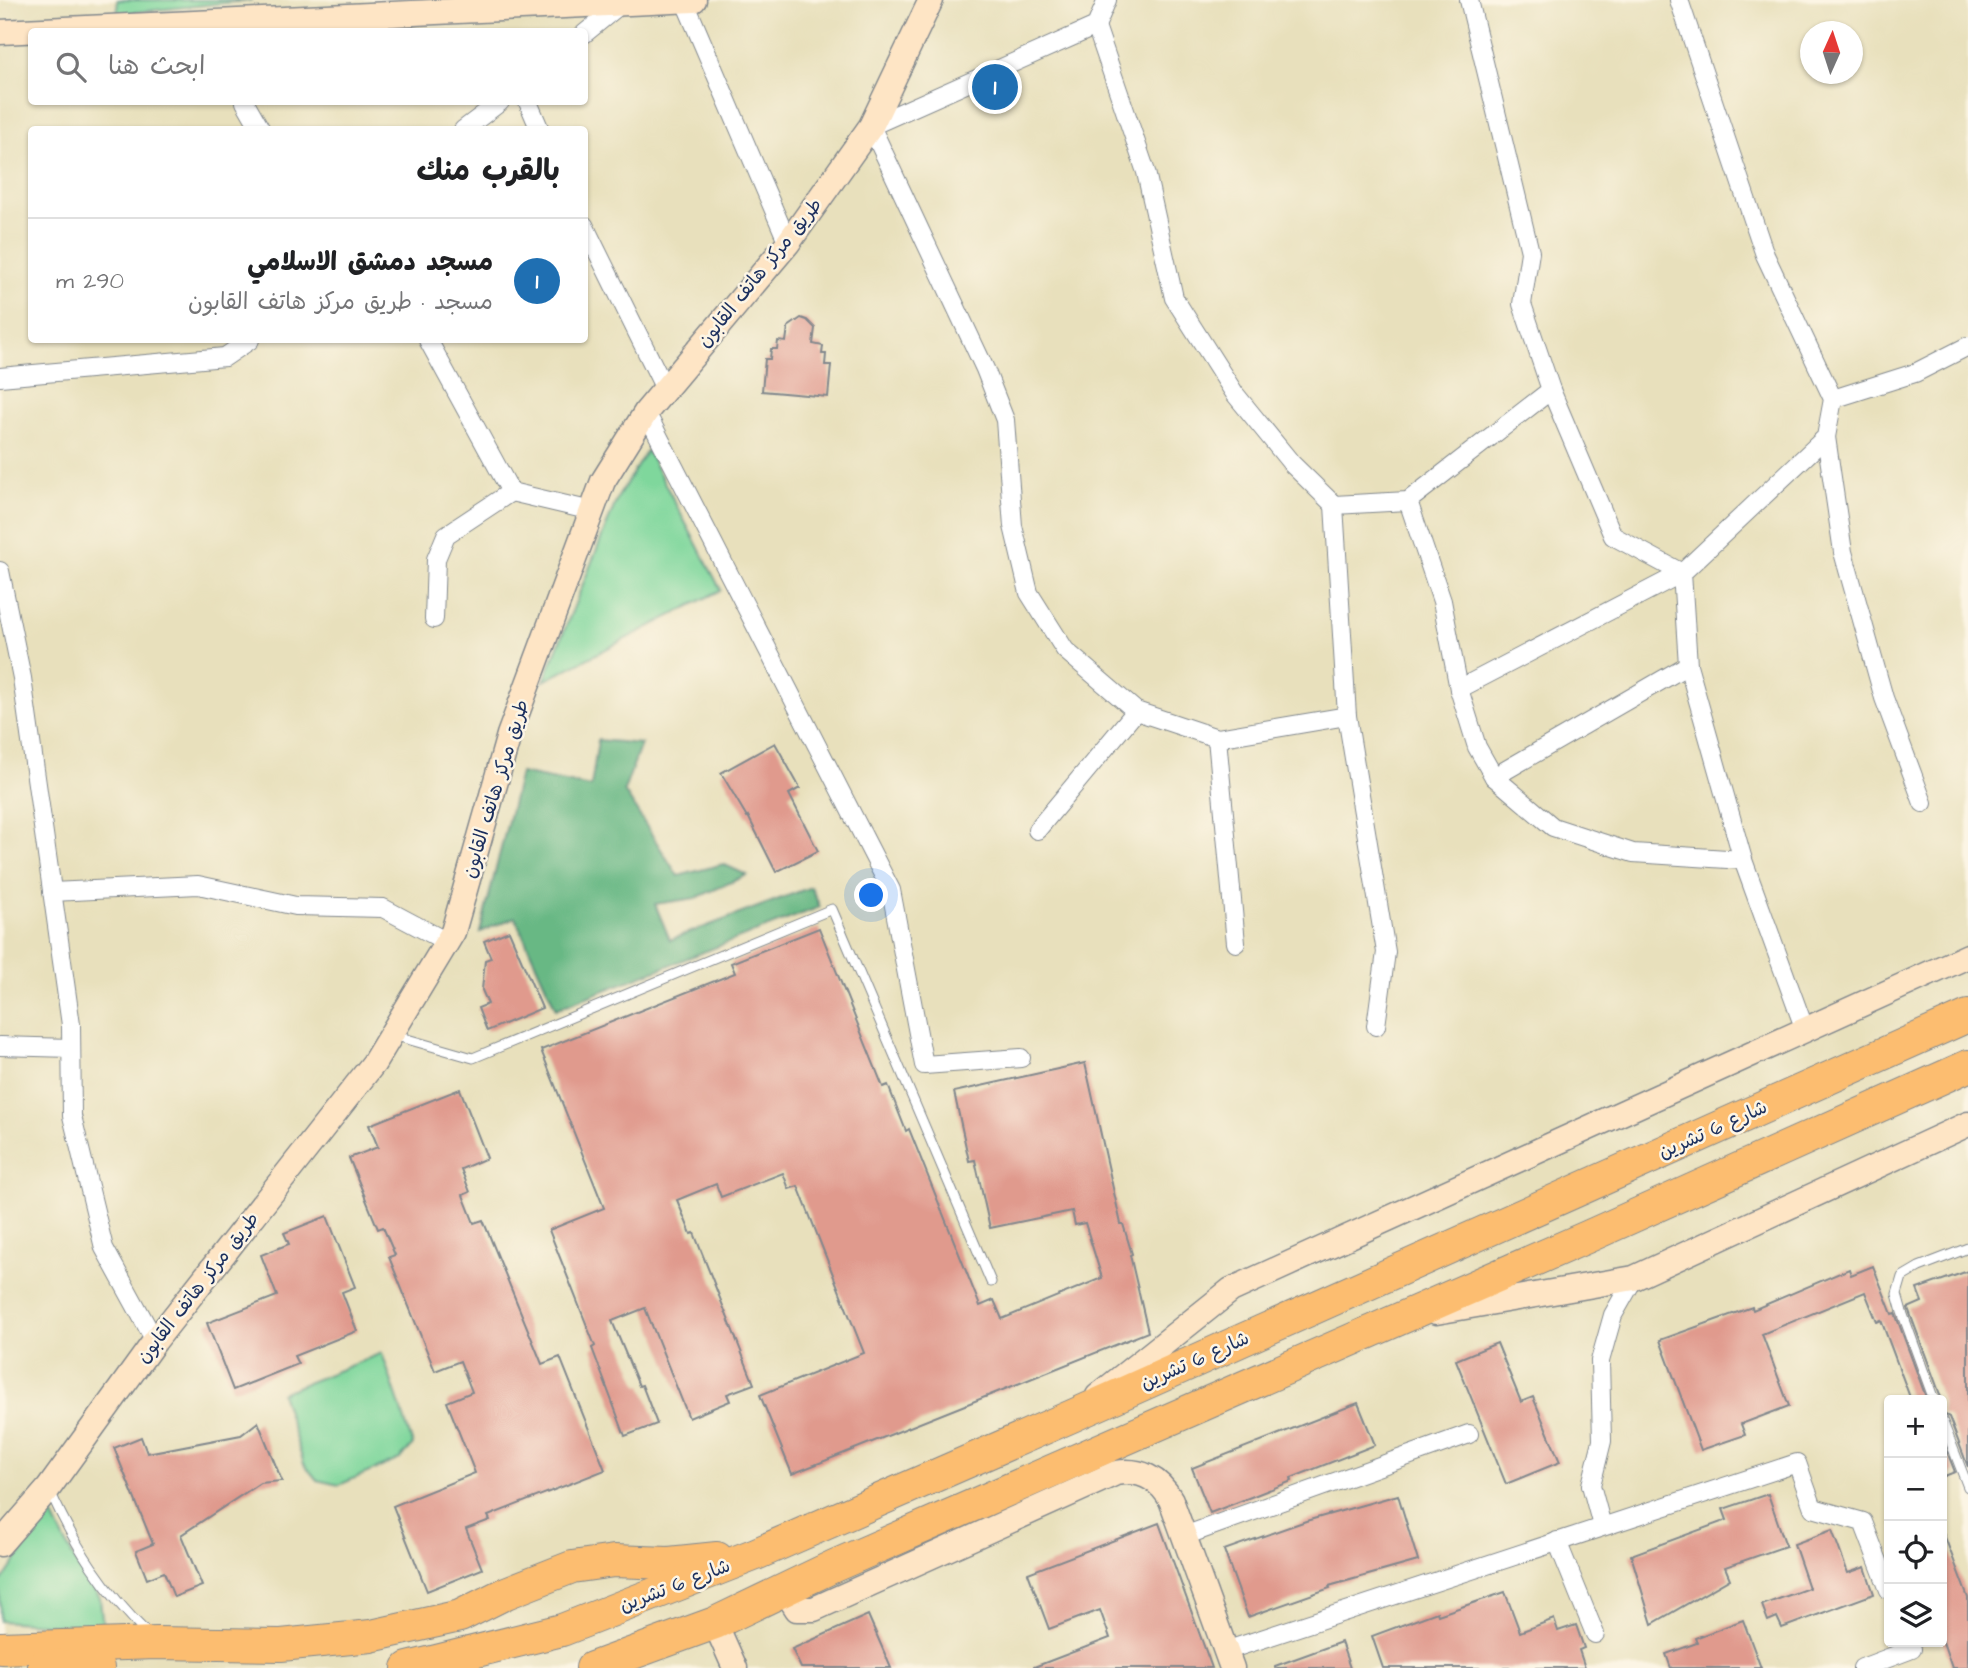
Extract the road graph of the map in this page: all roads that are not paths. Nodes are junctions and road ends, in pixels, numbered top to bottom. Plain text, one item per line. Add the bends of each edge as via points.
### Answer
1 (684, 0) edge
2 (694, 0) edge
3 (931, 0) edge
4 (1107, 0) edge
5 (1469, 0) edge
6 (1679, 0) edge
7 (622, 3) junction
8 (371, 8) edge
9 (1096, 26) junction
10 (202, 27) edge
11 (162, 28) edge
12 (28, 31) edge
13 (588, 31) edge
14 (0, 32) edge
15 (247, 105) edge
16 (496, 105) edge
17 (529, 105) edge
18 (259, 126) edge
19 (468, 126) edge
20 (538, 126) edge
21 (871, 126) junction
22 (588, 233) edge
23 (788, 243) junction
24 (246, 343) edge
25 (430, 343) edge
26 (1968, 346) edge
27 (0, 377) edge
28 (665, 389) junction
29 (1551, 390) junction
30 (1833, 398) junction
31 (646, 412) junction
32 (1826, 437) junction
33 (511, 492) junction
34 (1408, 501) junction
35 (1334, 505) junction
36 (592, 511) junction
37 (0, 571) edge
38 (1682, 573) junction
39 (434, 619) dead end
40 (1688, 665) junction
41 (1459, 689) junction
42 (1136, 710) junction
43 (1347, 716) junction
44 (1217, 738) junction
45 (1494, 777) junction
46 (1923, 803) dead end
47 (1038, 830) dead end
48 (1743, 860) junction
49 (52, 892) junction
50 (447, 942) junction
51 (1236, 943) dead end
52 (1968, 956) edge
53 (1968, 1016) edge
54 (1376, 1026) dead end
55 (1805, 1030) junction
56 (391, 1034) junction
57 (0, 1046) edge
58 (71, 1048) junction
59 (1021, 1058) dead end
60 (1968, 1066) edge
61 (1968, 1124) edge
62 (1968, 1248) edge
63 (1634, 1278) junction
64 (991, 1283) dead end
65 (1397, 1319) junction
66 (155, 1342) junction
67 (1932, 1395) edge
68 (1072, 1416) junction
69 (1947, 1433) edge
70 (1469, 1434) dead end
71 (1968, 1487) edge
72 (48, 1489) junction
73 (1602, 1526) junction
74 (1184, 1536) junction
75 (1557, 1541) junction
76 (0, 1544) edge
77 (756, 1553) junction
78 (1887, 1584) edge
79 (785, 1590) junction
80 (715, 1623) junction
81 (1595, 1634) dead end
82 (157, 1643) junction
83 (1911, 1647) edge
84 (0, 1648) edge
85 (1229, 1660) edge
86 (0, 1662) edge
87 (98, 1668) edge
88 (408, 1668) edge
89 (592, 1668) edge
90 (735, 1668) edge
91 (1862, 1668) edge

1 - 2 main road
1 - 7 main road
1 - 23 street
3 - 21 main road, طريق مركز هاتف القابون
4 - 9 street
5 - 29 street via 1530,252 1522,304
6 - 30 street via 1765,255
7 - 8 main road
7 - 13 street
8 - 10 main road
9 - 21 street
9 - 35 street via 1146,172 1174,298 1235,394 1292,464
10 - 11 main road
12 - 14 main road
15 - 18 street
16 - 19 street
17 - 20 street
21 - 23 main road, طريق مركز هاتف القابون
21 - 42 street via 1006,420 1013,526 1029,593 1065,650
22 - 28 street
23 - 28 main road, طريق مركز هاتف القابون
24 - 27 street via 225,357
25 - 33 street
26 - 30 street via 1915,373
28 - 31 main road, طريق مركز هاتف القابون
29 - 34 street
29 - 38 street via 1613,536
30 - 32 street
31 - 36 main road, طريق مركز هاتف القابون via 603,481
31 - 59 street via 891,890 924,1065
32 - 38 street
32 - 46 street via 1843,552 1884,698
33 - 36 street
33 - 39 street via 446,535 436,559
34 - 35 street
34 - 41 street via 1443,601
35 - 43 street
36 - 50 main road, طريق مركز هاتف القابون via 509,735
37 - 49 street via 22,678
38 - 40 street
38 - 41 street
40 - 45 street
40 - 48 street
41 - 45 street via 1477,747
42 - 44 street
42 - 47 street
43 - 44 street
43 - 54 street via 1386,953
44 - 51 street
45 - 48 street via 1553,827 1564,831 1633,853
48 - 55 street
49 - 50 street via 198,885 296,906 383,908
49 - 58 street
50 - 56 main road, طريق مركز هاتف القابون
52 - 55 main road
53 - 68 highway, شارع 6 تشرين
55 - 68 main road via 1231,1290
56 - 64 lane via 473,1058 832,909
56 - 66 main road, طريق مركز هاتف القابون via 374,1063
57 - 58 street
58 - 66 street via 72,1116 104,1248
60 - 65 highway
61 - 63 main road
62 - 67 lane via 1902,1277 1897,1294
63 - 65 main road
63 - 73 street via 1613,1315 1600,1360 1602,1441 1591,1485
65 - 79 highway
66 - 72 main road, طريق مركز هاتف القابون
68 - 77 highway, شارع 6 تشرين
69 - 71 lane
70 - 74 street
72 - 76 main road, طريق مركز هاتف القابون
72 - 82 lane via 93,1572
73 - 75 street
73 - 78 street via 1797,1463 1812,1508 1863,1522
74 - 79 main road via 1161,1485 1145,1474 1126,1471 814,1609 797,1609
74 - 85 main road
75 - 81 street
75 - 85 street
77 - 82 highway via 572,1567 460,1616 371,1636 281,1645
77 - 88 highway, شارع 6 تشرين via 562,1630
79 - 80 highway
80 - 89 highway
80 - 90 main road
82 - 84 highway
83 - 91 street
86 - 87 highway

